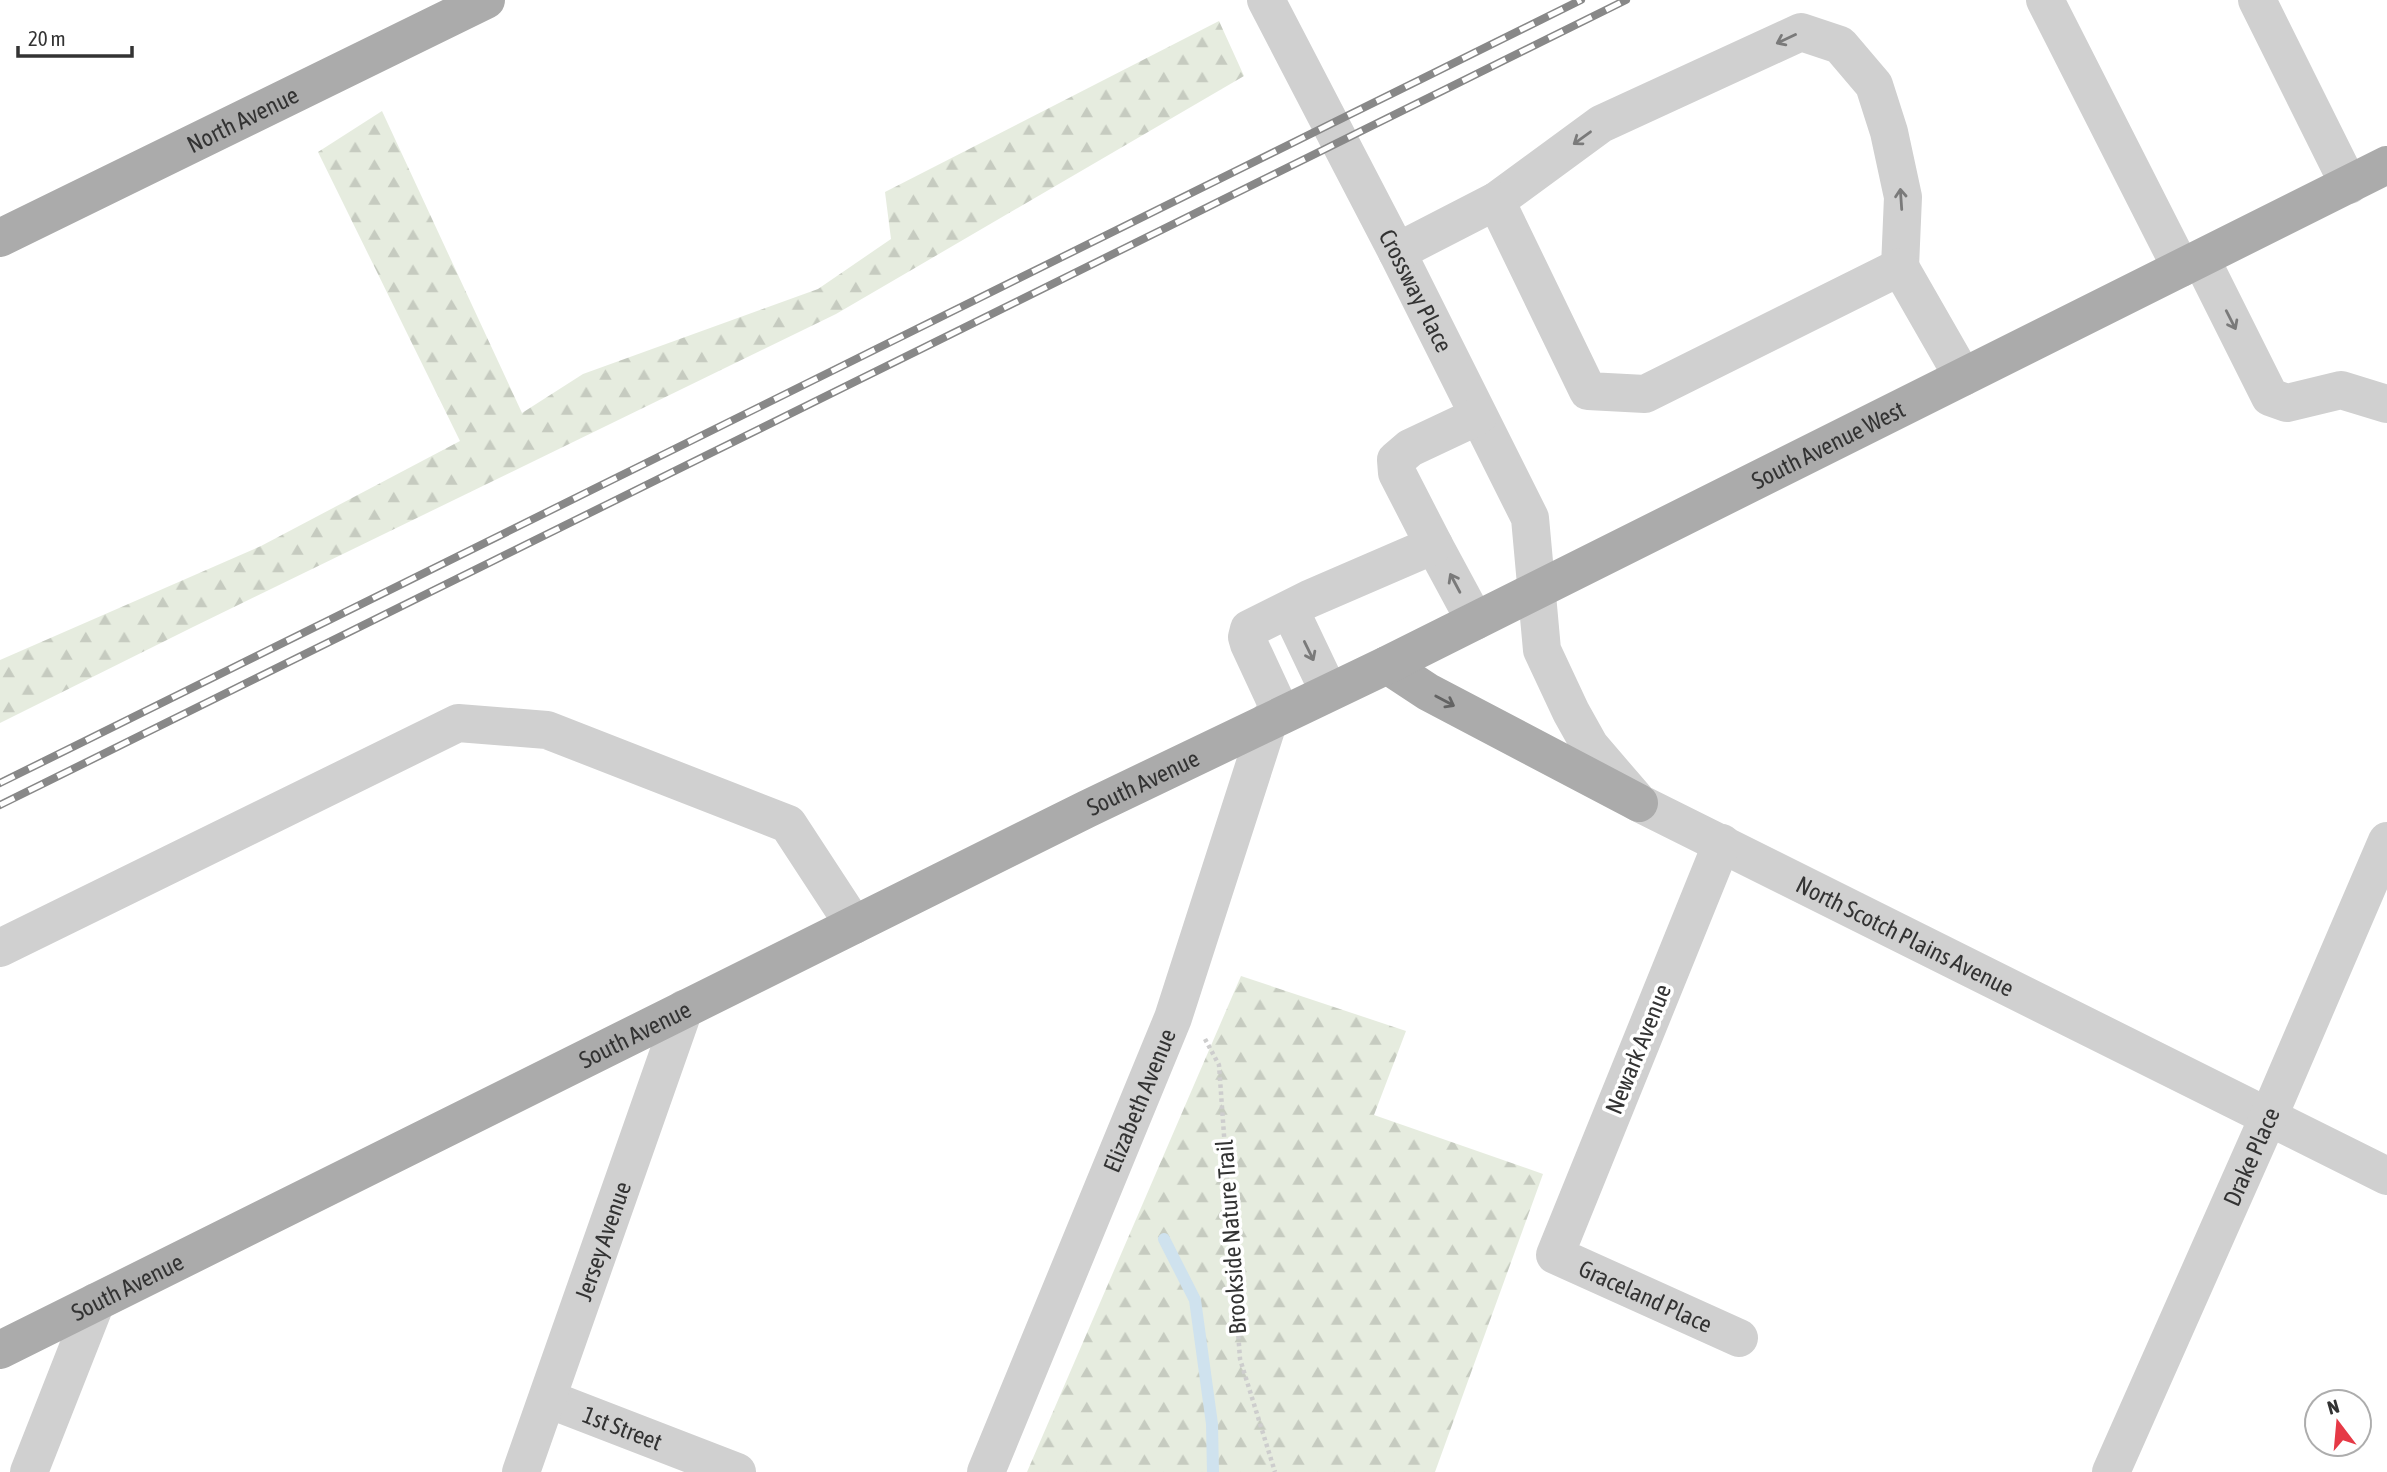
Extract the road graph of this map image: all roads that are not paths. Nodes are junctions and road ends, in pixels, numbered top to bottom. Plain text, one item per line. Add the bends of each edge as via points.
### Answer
1 (485, 0) edge
2 (1266, 0) edge
3 (2045, 0) edge
4 (2257, 0) edge
5 (2387, 165) edge
6 (2349, 185) junction
7 (1496, 201) junction
8 (0, 238) edge
9 (1397, 252) junction
10 (2191, 264) junction
11 (1900, 267) junction
12 (1963, 377) junction
13 (2387, 404) edge
14 (1478, 416) junction
15 (1434, 545) junction
16 (1538, 590) junction
17 (1290, 610) junction
18 (1475, 621) junction
19 (1387, 665) junction
20 (1329, 692) junction
21 (1275, 717) junction
22 (1639, 803) junction
23 (2387, 841) edge
24 (1722, 843) junction
25 (854, 925) junction
26 (0, 948) edge
27 (684, 1009) junction
28 (2268, 1118) junction
29 (2387, 1176) edge
30 (1555, 1255) joint
31 (96, 1302) junction
32 (1739, 1338) dead end
33 (0, 1350) edge
34 (548, 1399) junction
35 (29, 1472) edge
36 (521, 1472) edge
37 (737, 1472) edge
38 (986, 1472) edge
39 (2111, 1472) edge

1 - 8 main road, North Avenue
2 - 9 street, Crossway Place
3 - 10 street
4 - 6 street
5 - 6 main road, South Avenue West
6 - 10 main road, South Avenue West
7 - 9 street
7 - 11 street via 1588,391 1645,394
11 -> 7 street via 1903,197 1874,85 1840,45 1801,32 1601,124
9 - 14 street, Crossway Place
10 - 12 main road, South Avenue West
10 -> 13 street via 2270,397 2287,403 2341,390
11 - 12 street
12 - 16 main road, South Avenue West
14 - 15 street via 1410,448 1396,460 1397,473
14 - 16 street, Crossway Place via 1530,518
15 - 17 street
18 -> 15 street
16 - 18 main road, South Avenue West
16 - 22 street, North Scotch Plains Avenue via 1542,650 1571,712 1590,746
17 -> 20 street
17 - 21 street via 1249,629 1247,636
18 - 19 main road, South Avenue West
19 - 20 main road, South Avenue West
19 -> 22 main road via 1428,692
20 - 21 main road, South Avenue West
21 - 25 main road, South Avenue
21 - 38 street, Elizabeth Avenue via 1173,1018
22 - 24 street, North Scotch Plains Avenue
23 - 28 street, Drake Place
24 - 28 street, North Scotch Plains Avenue
24 - 30 street, Newark Avenue
25 - 26 street via 788,824 547,730 458,723
25 - 27 main road, South Avenue
27 - 31 main road, South Avenue
27 - 34 street, Jersey Avenue
28 - 29 street, North Scotch Plains Avenue
28 - 39 street, Drake Place
30 - 32 street, Graceland Place
31 - 33 main road, South Avenue
31 - 35 street
34 - 36 street, Jersey Avenue
34 - 37 street, 1st Street

